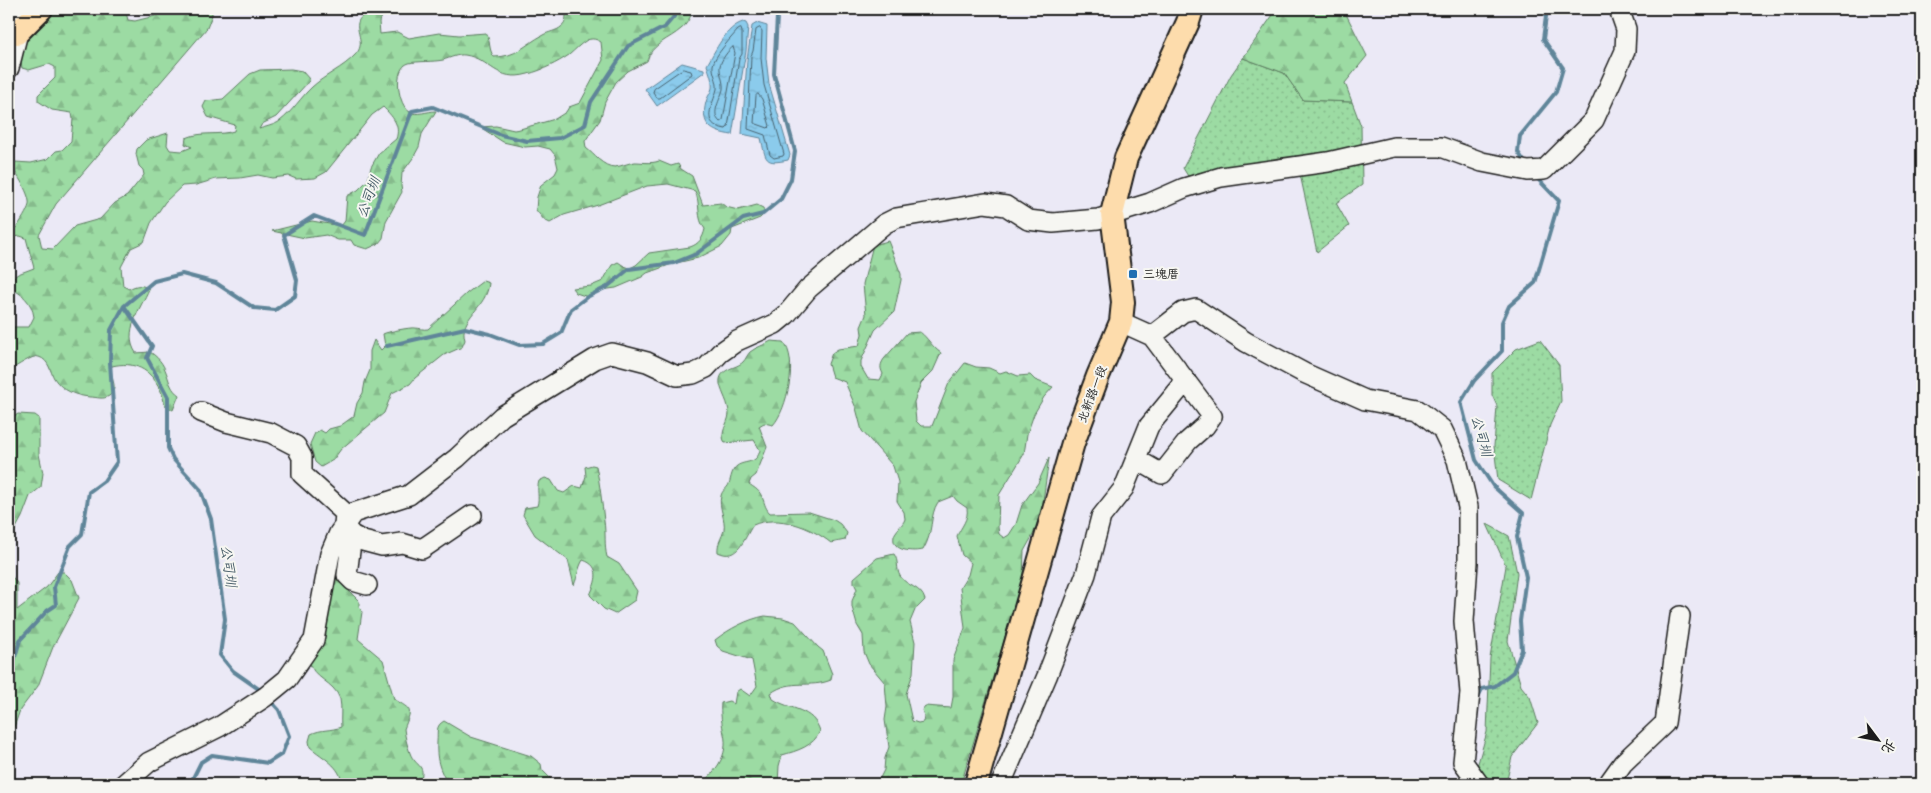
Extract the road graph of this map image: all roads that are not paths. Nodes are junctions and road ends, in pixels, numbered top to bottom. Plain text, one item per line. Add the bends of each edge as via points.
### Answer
1 (15, 9) edge
2 (24, 9) edge
3 (41, 9) edge
4 (1192, 9) edge
5 (1620, 9) edge
6 (18, 33) junction
7 (9, 68) edge
8 (1112, 214) junction
9 (1121, 322) junction
10 (1152, 336) junction
11 (1186, 381) junction
12 (201, 412) dead end
13 (1136, 459) junction
14 (472, 515) dead end
15 (348, 531) junction
16 (368, 584) dead end
17 (1680, 616) dead end
18 (124, 784) edge
19 (976, 784) edge
20 (1001, 784) edge
21 (1479, 784) edge
22 (1608, 784) edge

1 - 6 main road
2 - 6 street
3 - 6 main road
4 - 8 main road, 北新路一段 via 1126,158
5 - 8 street via 1626,29 1625,51 1594,120 1544,170 1528,171 1482,162 1441,147 1394,147 1328,162 1221,177
6 - 7 street
8 - 9 main road, 北新路一段 via 1123,302
8 - 15 street via 1098,219 1053,223 1028,220 1006,206 985,203 896,218 884,224 808,289 775,324 737,341 706,368 677,376 647,362 612,353 595,358 502,416 457,458 409,495 353,513
9 - 10 street
9 - 19 main road, 北新路一段 via 1073,442
10 - 11 street
10 - 21 street via 1182,312 1196,309 1304,374 1365,400 1418,410 1442,429 1457,460 1468,507 1464,621 1470,693 1463,762
11 - 13 street via 1149,426
11 - 13 street via 1212,416 1162,474
12 - 15 street via 271,433 296,446 302,457 302,474 345,513
13 - 20 street via 1124,488 1101,517 1086,574
14 - 15 street via 422,549 402,543 382,546 363,541
15 - 16 street via 347,575 353,581
15 - 18 street via 330,554 314,640 287,679 219,727 149,762
17 - 22 street via 1665,723 1623,763

